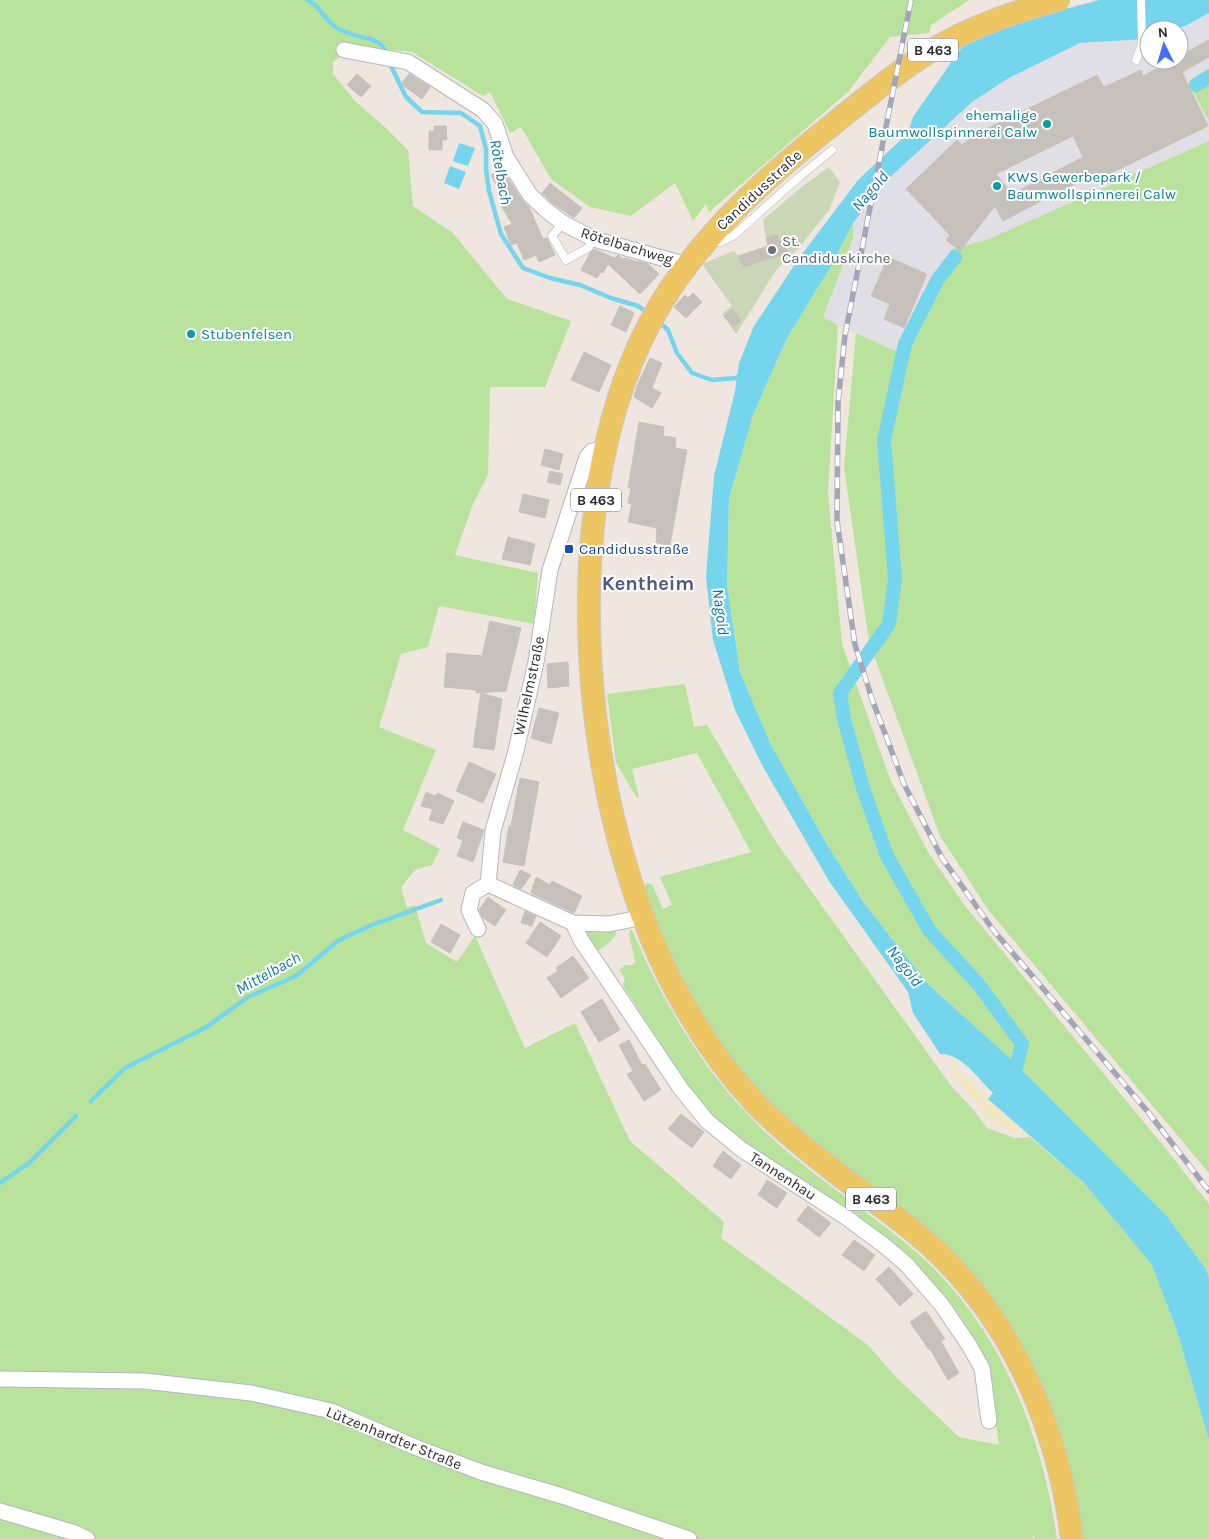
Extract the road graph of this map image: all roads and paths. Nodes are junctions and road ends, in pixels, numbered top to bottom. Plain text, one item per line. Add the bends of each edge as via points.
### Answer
1 (1058, 0) edge
2 (1141, 0) edge
3 (344, 50) dead end
4 (1136, 60) dead end
5 (832, 150) dead end
6 (563, 223) junction
7 (594, 239) junction
8 (706, 241) junction
9 (687, 265) junction
10 (605, 450) junction
11 (488, 884) junction
12 (644, 917) junction
13 (573, 923) junction
14 (478, 929) dead end
15 (0, 1379) edge
16 (989, 1421) dead end
17 (0, 1511) edge
18 (87, 1539) edge
19 (689, 1539) edge
20 (1072, 1539) edge

1 - 8 main road, Candidusstraße / B 463 via 1008,15 936,47 866,97 779,169
2 - 4 lane via 1142,44
3 - 6 street, Rötelbachweg via 408,62 483,110 494,124 506,157 530,195
5 - 8 lane via 733,236 721,242
6 - 7 street, Rötelbachweg
6 - 7 lane via 552,236 566,260 588,248
7 - 9 street, Rötelbachweg
8 - 9 main road, Candidusstraße / B 463
9 - 10 main road, Candidusstraße / B 463 via 649,325 619,395
10 - 11 street, Wilhelmstraße via 592,451 587,456 550,570 536,662 516,751 493,831
10 - 12 main road, Candidusstraße / B 463 via 591,551 589,618 592,683 615,824
11 - 13 street
11 - 14 street via 473,894 470,910
12 - 13 street via 609,924
12 - 20 main road, Candidusstraße / B 463 via 684,1004 729,1072 756,1104 793,1138 940,1254 993,1318 1043,1416
13 - 16 street, Tannenhau via 581,940 682,1090 708,1121 741,1149 886,1247 942,1304 982,1368
15 - 19 street, Lützenhardter Straße via 144,1381 250,1394 331,1411 481,1472
17 - 18 street

